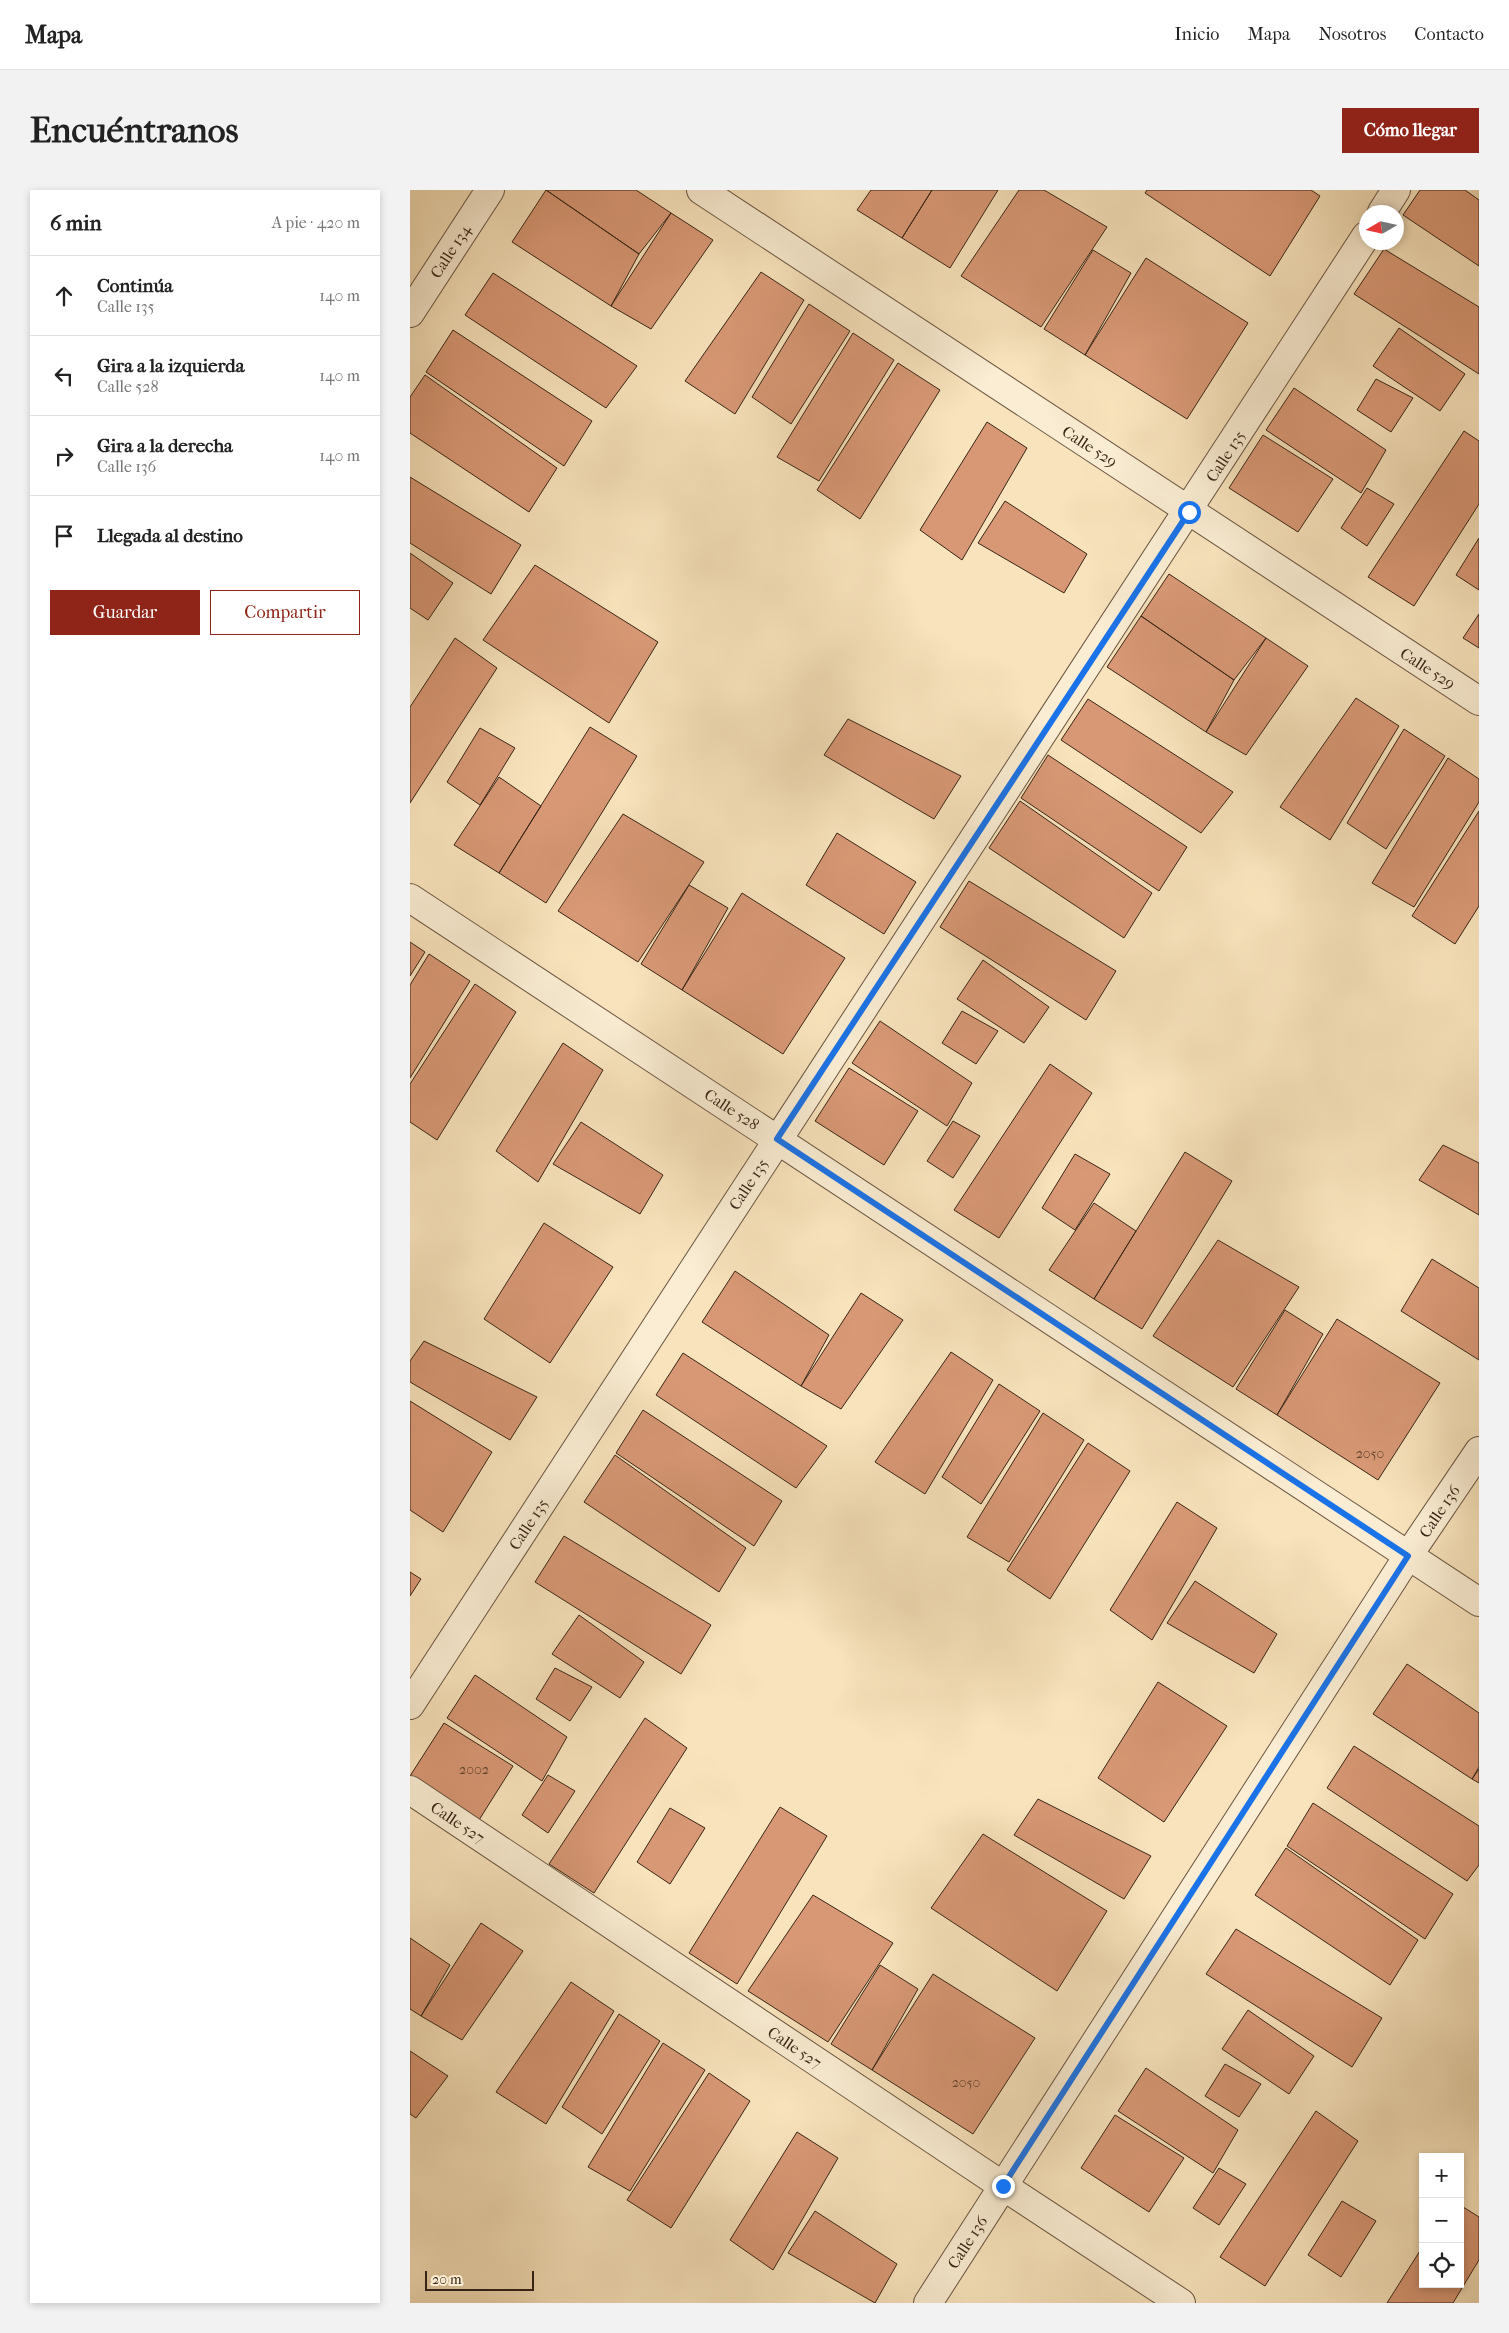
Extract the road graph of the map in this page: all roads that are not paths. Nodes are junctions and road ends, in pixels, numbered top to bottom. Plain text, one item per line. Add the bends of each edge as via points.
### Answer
1 (490, 190) edge
2 (701, 190) edge
3 (1396, 190) edge
4 (1386, 205) edge
5 (1359, 247) edge
6 (410, 313) edge
7 (1189, 512) junction
8 (1479, 701) edge
9 (410, 898) edge
10 (777, 1139) junction
11 (1479, 1451) edge
12 (1408, 1556) junction
13 (1479, 1602) edge
14 (410, 1705) edge
15 (410, 1790) edge
16 (1003, 2186) junction
17 (928, 2303) edge
18 (1181, 2303) edge

1 - 6 street, Calle 134
2 - 7 street, Calle 529
3 - 4 street
5 - 7 street, Calle 135
7 - 8 street, Calle 529
7 - 10 street, Calle 135
9 - 10 street, Calle 528
10 - 12 street, Calle 528
10 - 14 street, Calle 135
11 - 12 street, Calle 136
12 - 13 street, Calle 528
12 - 16 street, Calle 136
15 - 16 street, Calle 527
16 - 17 street, Calle 136
16 - 18 street, Calle 527

